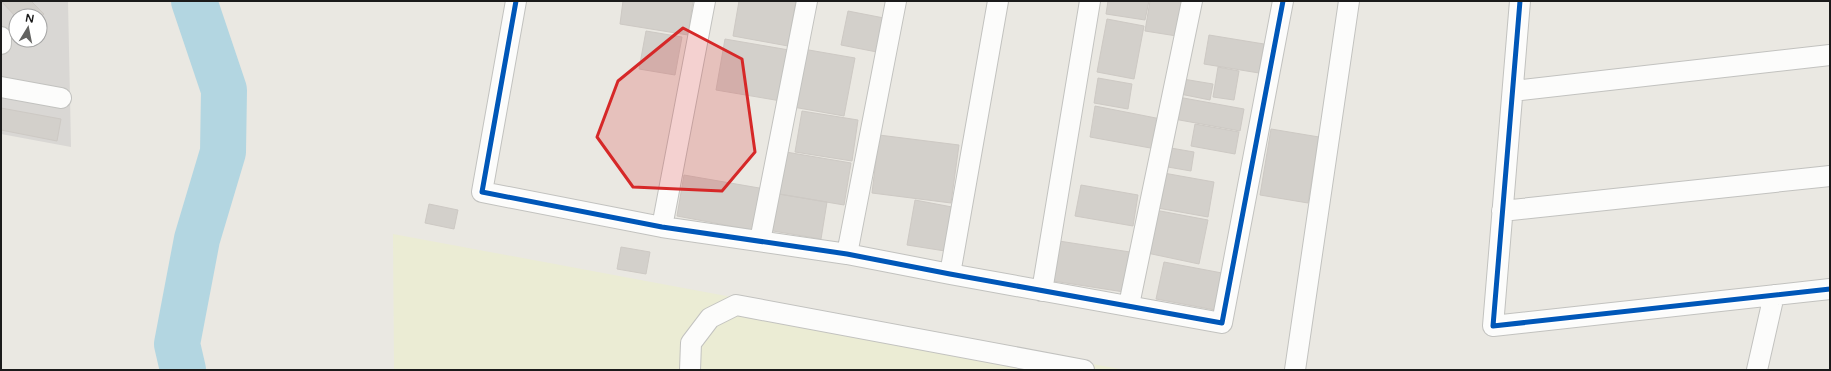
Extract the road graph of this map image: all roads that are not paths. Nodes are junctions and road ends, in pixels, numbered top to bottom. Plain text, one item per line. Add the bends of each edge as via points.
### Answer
1 (516, 1) edge
2 (705, 1) edge
3 (807, 1) edge
4 (896, 1) edge
5 (998, 1) edge
6 (1090, 1) edge
7 (1192, 1) edge
8 (1283, 1) edge
9 (1349, 1) edge
10 (1520, 1) edge
11 (1, 37) edge
12 (1, 44) edge
13 (1830, 55) edge
14 (1, 87) edge
15 (1513, 91) junction
16 (61, 98) dead end
17 (1830, 176) edge
18 (1502, 211) junction
19 (662, 227) junction
20 (760, 241) junction
21 (847, 254) junction
22 (950, 274) junction
23 (1830, 289) edge
24 (1042, 291) junction
25 (1774, 295) junction
26 (1129, 305) junction
27 (690, 370) edge
28 (1084, 370) edge
29 (1295, 370) edge
30 (1757, 370) edge

1 - 19 street via 482,192
2 - 19 street
3 - 20 street
4 - 21 street
5 - 22 street
6 - 24 street
7 - 26 street
8 - 26 street via 1222,323
9 - 29 street
10 - 15 street
11 - 12 street
13 - 15 street
14 - 16 street
15 - 18 street
17 - 18 street
18 - 25 street via 1493,326
19 - 20 street
20 - 21 street
21 - 22 street
22 - 24 street
23 - 25 street
24 - 26 street
25 - 30 street
27 - 28 street via 692,343 710,318 736,305

